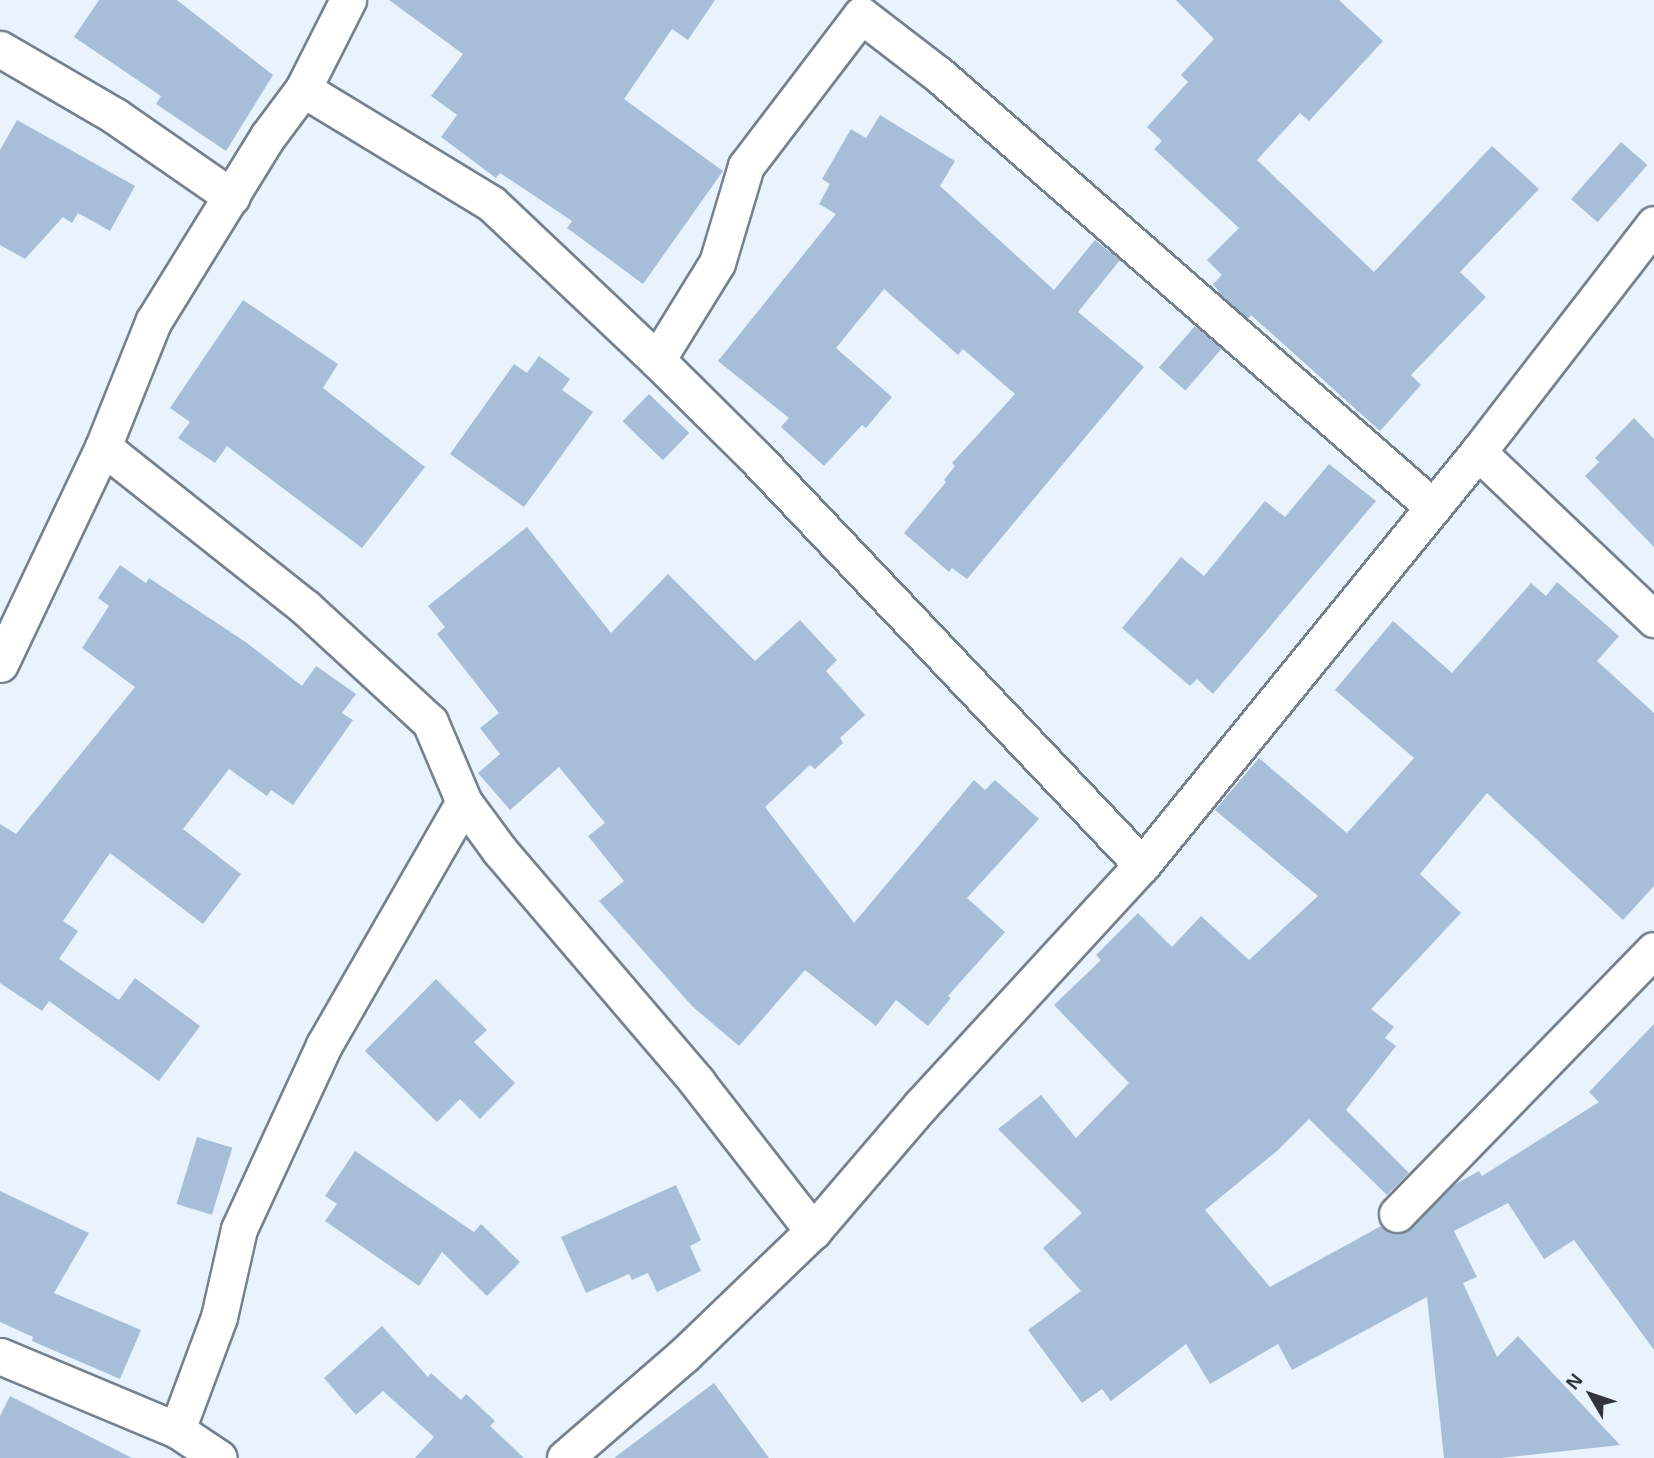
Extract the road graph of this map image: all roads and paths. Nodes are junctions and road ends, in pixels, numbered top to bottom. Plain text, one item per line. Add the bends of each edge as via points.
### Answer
1 (348, 0) edge
2 (0, 49) edge
3 (303, 89) junction
4 (232, 197) junction
5 (1654, 224) edge
6 (657, 360) junction
7 (103, 447) junction
8 (1478, 452) junction
9 (1433, 507) junction
10 (1654, 619) edge
11 (0, 664) edge
12 (464, 802) junction
13 (1142, 865) junction
14 (1654, 950) edge
15 (1397, 1214) dead end
16 (813, 1231) junction
17 (0, 1356) edge
18 (177, 1430) junction
19 (219, 1458) edge
20 (565, 1458) edge

1 - 3 street
2 - 4 street via 115,116
3 - 4 street
3 - 6 street via 492,204
4 - 7 street via 153,321
5 - 8 street
6 - 9 street via 717,263 746,166 861,15 938,74
6 - 13 street
7 - 11 street
7 - 12 street via 306,608 430,722
8 - 9 street
8 - 10 street
9 - 13 street
12 - 16 street via 500,851 697,1082
12 - 18 street via 324,1045 244,1217 219,1317
13 - 16 street via 930,1095
14 - 15 street
16 - 20 street via 684,1355
17 - 18 street
18 - 19 street

